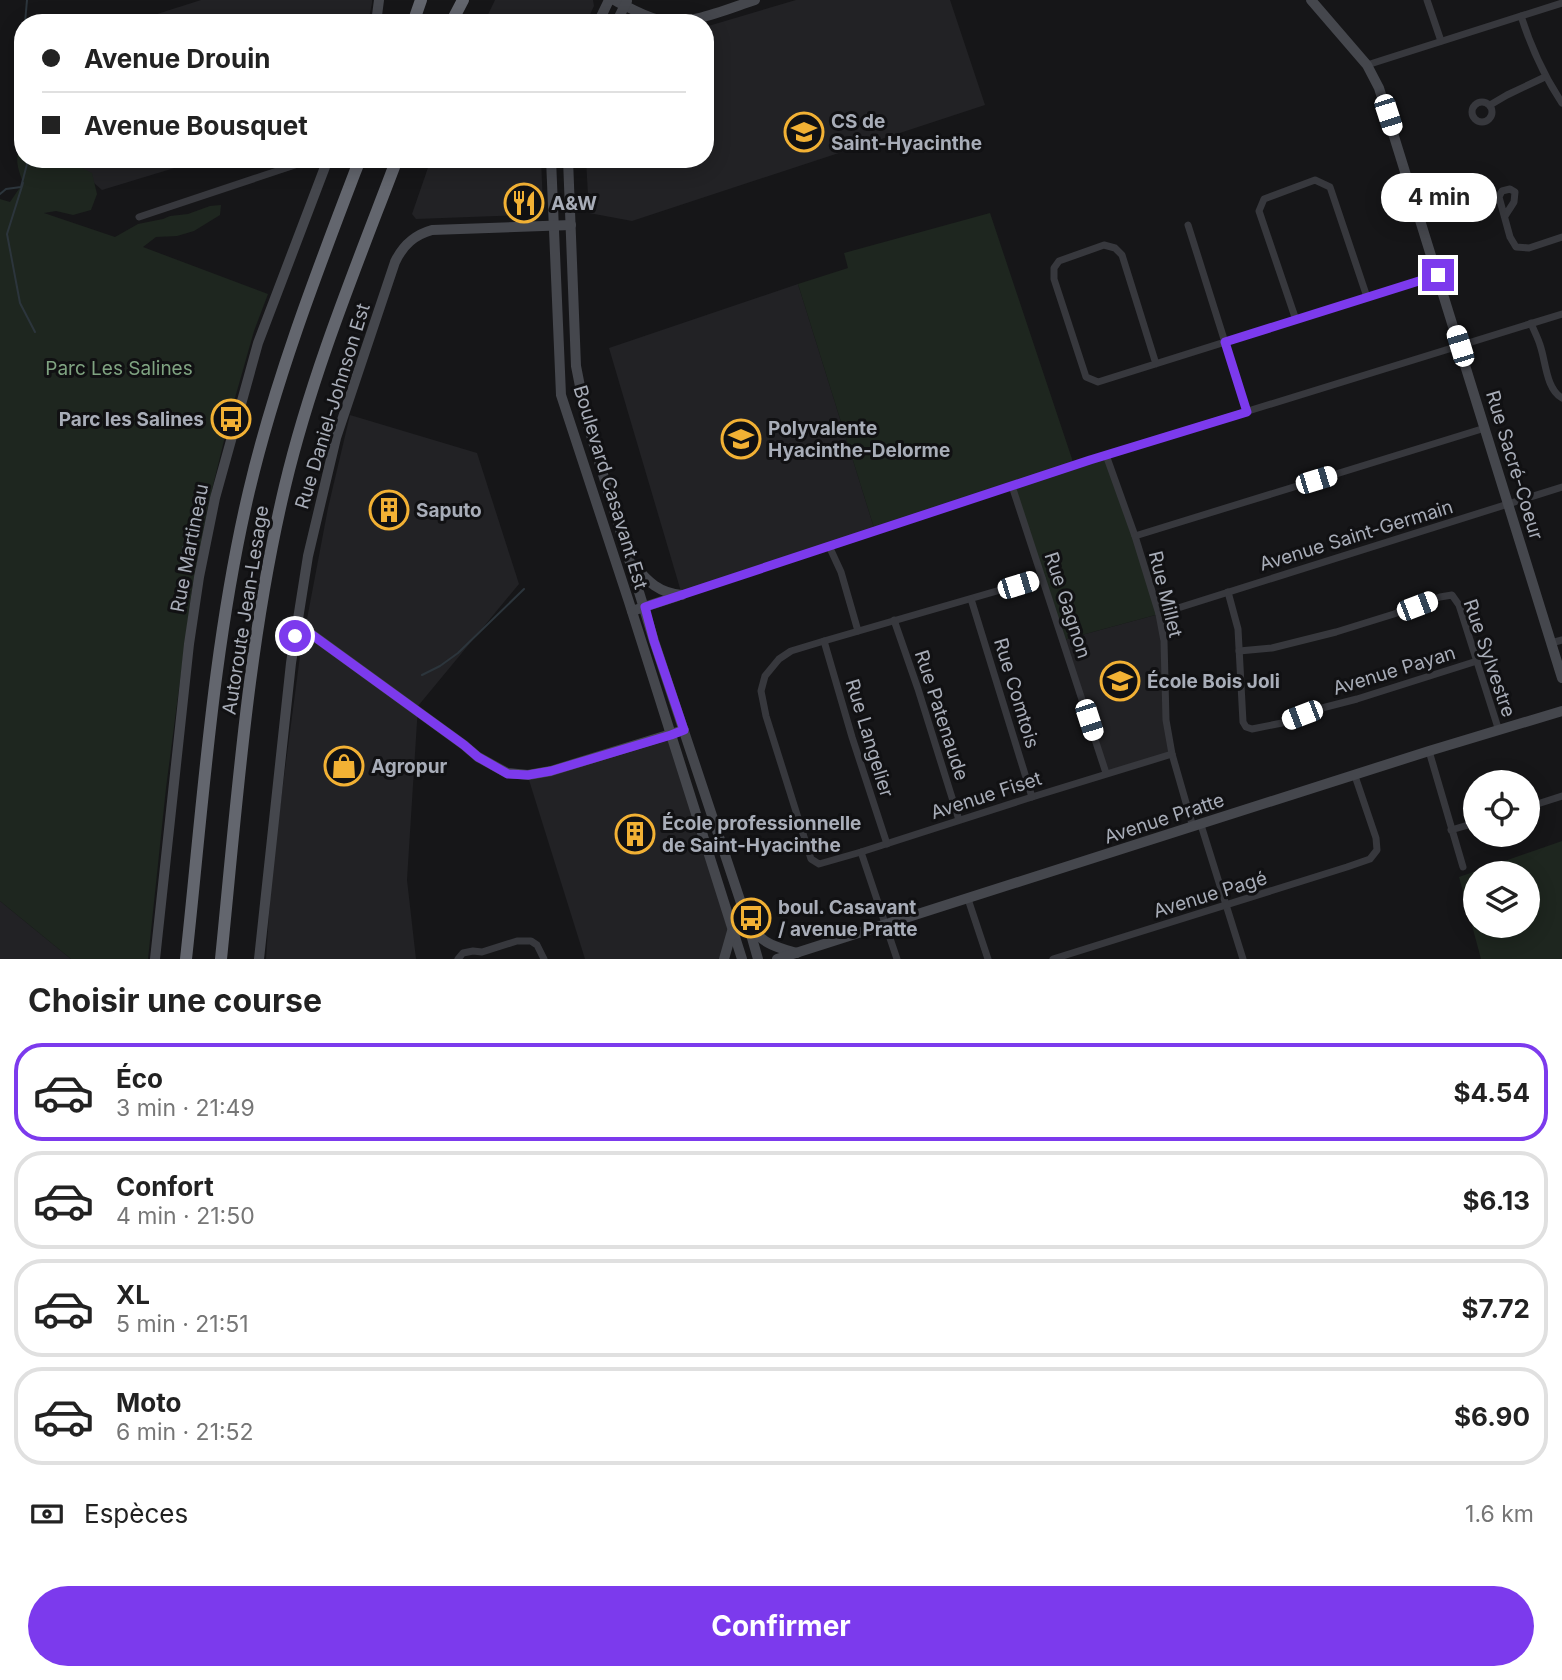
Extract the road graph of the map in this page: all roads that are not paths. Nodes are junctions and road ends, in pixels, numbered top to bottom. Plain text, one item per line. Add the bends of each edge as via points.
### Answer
1 (612, 0) edge
2 (754, 0) edge
3 (1311, 0) edge
4 (1427, 0) edge
5 (626, 3) edge
6 (1562, 3) edge
7 (643, 14) edge
8 (708, 14) edge
9 (1521, 16) junction
10 (1441, 41) junction
11 (1367, 65) junction
12 (1545, 77) junction
13 (1562, 103) edge
14 (1490, 105) dead end
15 (286, 168) edge
16 (324, 168) edge
17 (357, 168) edge
18 (394, 168) edge
19 (551, 168) edge
20 (568, 168) edge
21 (1505, 216) dead end
22 (139, 217) dead end
23 (571, 225) junction
24 (1188, 225) dead end
25 (553, 226) junction
26 (1562, 237) edge
27 (1438, 275) junction
28 (1367, 297) junction
29 (1562, 314) edge
30 (1296, 320) junction
31 (1531, 323) junction
32 (1225, 342) junction
33 (1460, 346) junction
34 (1156, 364) junction
35 (1562, 398) edge
36 (1247, 412) junction
37 (1485, 428) junction
38 (1106, 455) junction
39 (1012, 486) junction
40 (1562, 487) edge
41 (1508, 504) junction
42 (1135, 536) junction
43 (829, 546) junction
44 (630, 561) junction
45 (1042, 578) junction
46 (1228, 592) junction
47 (682, 595) junction
48 (971, 599) junction
49 (645, 607) junction
50 (632, 611) junction
51 (1159, 614) junction
52 (894, 621) junction
53 (296, 626) junction
54 (858, 631) junction
55 (824, 641) junction
56 (1557, 642) edge
57 (1239, 651) junction
58 (1477, 661) junction
59 (1562, 678) edge
60 (1562, 711) edge
61 (684, 730) junction
62 (1499, 731) junction
63 (671, 735) junction
64 (1429, 751) junction
65 (1172, 754) junction
66 (1106, 773) junction
67 (1355, 776) junction
68 (1562, 796) edge
69 (1032, 797) junction
70 (1540, 803) edge
71 (959, 820) junction
72 (1197, 826) junction
73 (1463, 827) edge
74 (1451, 831) junction
75 (887, 844) junction
76 (862, 852) junction
77 (1462, 867) dead end
78 (968, 899) junction
79 (1225, 905) junction
80 (748, 924) junction
81 (886, 925) junction
82 (732, 930) junction
83 (480, 955) edge
84 (793, 956) edge
85 (155, 959) edge
86 (186, 959) edge
87 (221, 959) edge
88 (259, 959) edge
89 (458, 959) edge
90 (544, 959) edge
91 (724, 959) edge
92 (743, 959) edge
93 (758, 959) edge
94 (777, 959) edge
95 (897, 959) edge
96 (988, 959) edge
97 (1053, 959) edge
98 (1243, 959) edge

1 - 5 street
2 - 8 street
3 - 11 street, Rue Sacré-Coeur
4 - 10 street
5 - 7 street
6 - 9 street
9 - 10 street
9 - 12 street
10 - 11 street
11 - 27 street, Rue Sacré-Coeur via 1380,88
12 - 13 street
12 - 14 street
15 - 22 street
16 - 85 street, Rue Martineau via 254,356 213,511 188,653
17 - 86 highway, Autoroute Jean-Lesage via 282,371 246,506 218,664
18 - 87 highway, Autoroute Jean-Lesage via 321,362 279,511 252,663
19 - 25 street, Boulevard Casavant Est
20 - 23 street, Boulevard Casavant Est
21 - 26 street via 1516,247 1529,248
23 - 25 street, Rue Daniel-Johnson Est
23 - 44 street, Boulevard Casavant Est via 576,366 587,422
24 - 32 street
25 - 50 street, Boulevard Casavant Est via 561,395
25 - 53 street, Rue Daniel-Johnson Est via 432,230 413,238 401,251 332,454
27 - 28 street
27 - 33 street, Rue Sacré-Coeur
28 - 30 street
28 - 30 street via 1330,187 1315,180 1264,199 1259,211
29 - 31 street
30 - 32 street
31 - 33 street
31 - 35 street via 1552,388
32 - 34 street
32 - 36 street
33 - 36 street
33 - 37 street, Rue Sacré-Coeur
34 - 34 street via 1098,382 1086,377 1054,279 1059,261 1104,245 1122,255
36 - 38 street
37 - 41 street, Rue Sacré-Coeur
37 - 42 street
38 - 39 street
38 - 42 street, Rue Millet
39 - 43 street
39 - 45 street, Rue Gagnon
40 - 41 street, Avenue Saint-Germain
41 - 46 street, Avenue Saint-Germain
41 - 56 street, Rue Sacré-Coeur
42 - 51 street, Rue Millet
43 - 47 street
43 - 54 street
44 - 47 street via 651,585
44 - 49 street, Boulevard Casavant Est
45 - 48 street
45 - 66 street, Rue Gagnon
46 - 51 street, Avenue Saint-Germain
46 - 57 street
47 - 49 street
48 - 52 street
48 - 69 street, Rue Comtois
49 - 50 street
49 - 61 street, Boulevard Casavant Est
50 - 63 street, Boulevard Casavant Est
51 - 65 street, Rue Millet
52 - 54 street
52 - 71 street, Rue Patenaude
53 - 63 street via 508,774 551,771
53 - 88 street, Rue Daniel-Johnson Est
54 - 55 street
55 - 75 street, Rue Langelier
55 - 76 street, Avenue Fiset via 779,659 765,676 761,691 811,859 819,864
56 - 59 street, Rue Sacré-Coeur
57 - 58 street, Rue Sylvestre via 1284,645 1452,596
57 - 58 street, Avenue Payan via 1243,722 1252,729
58 - 62 street, Rue Sylvestre
60 - 62 street, Avenue Pratte
61 - 63 street
61 - 80 street, Boulevard Casavant Est
62 - 64 street, Avenue Pratte
63 - 82 street, Boulevard Casavant Est
64 - 67 street, Avenue Pratte
64 - 74 street
65 - 66 street, Avenue Fiset
65 - 72 street, Rue Millet
66 - 69 street, Avenue Fiset
67 - 72 street, Avenue Pratte
67 - 79 street, Avenue Pagé via 1376,838 1377,850 1370,859
68 - 70 street
69 - 71 street, Avenue Fiset
71 - 75 street, Avenue Fiset
72 - 78 street, Avenue Pratte
72 - 79 street, Rue Millet
73 - 74 street
74 - 77 street
75 - 76 street, Avenue Fiset
76 - 81 street
78 - 81 street, Avenue Pratte
78 - 96 street
79 - 97 street, Avenue Pagé
79 - 98 street, Rue Millet
80 - 84 street via 763,942
80 - 93 street, Boulevard Casavant Est
81 - 84 street, Avenue Pratte
81 - 95 street
82 - 91 street
82 - 92 street, Boulevard Casavant Est
83 - 89 street via 463,953
83 - 90 street via 531,941
84 - 94 street, Avenue Pratte

